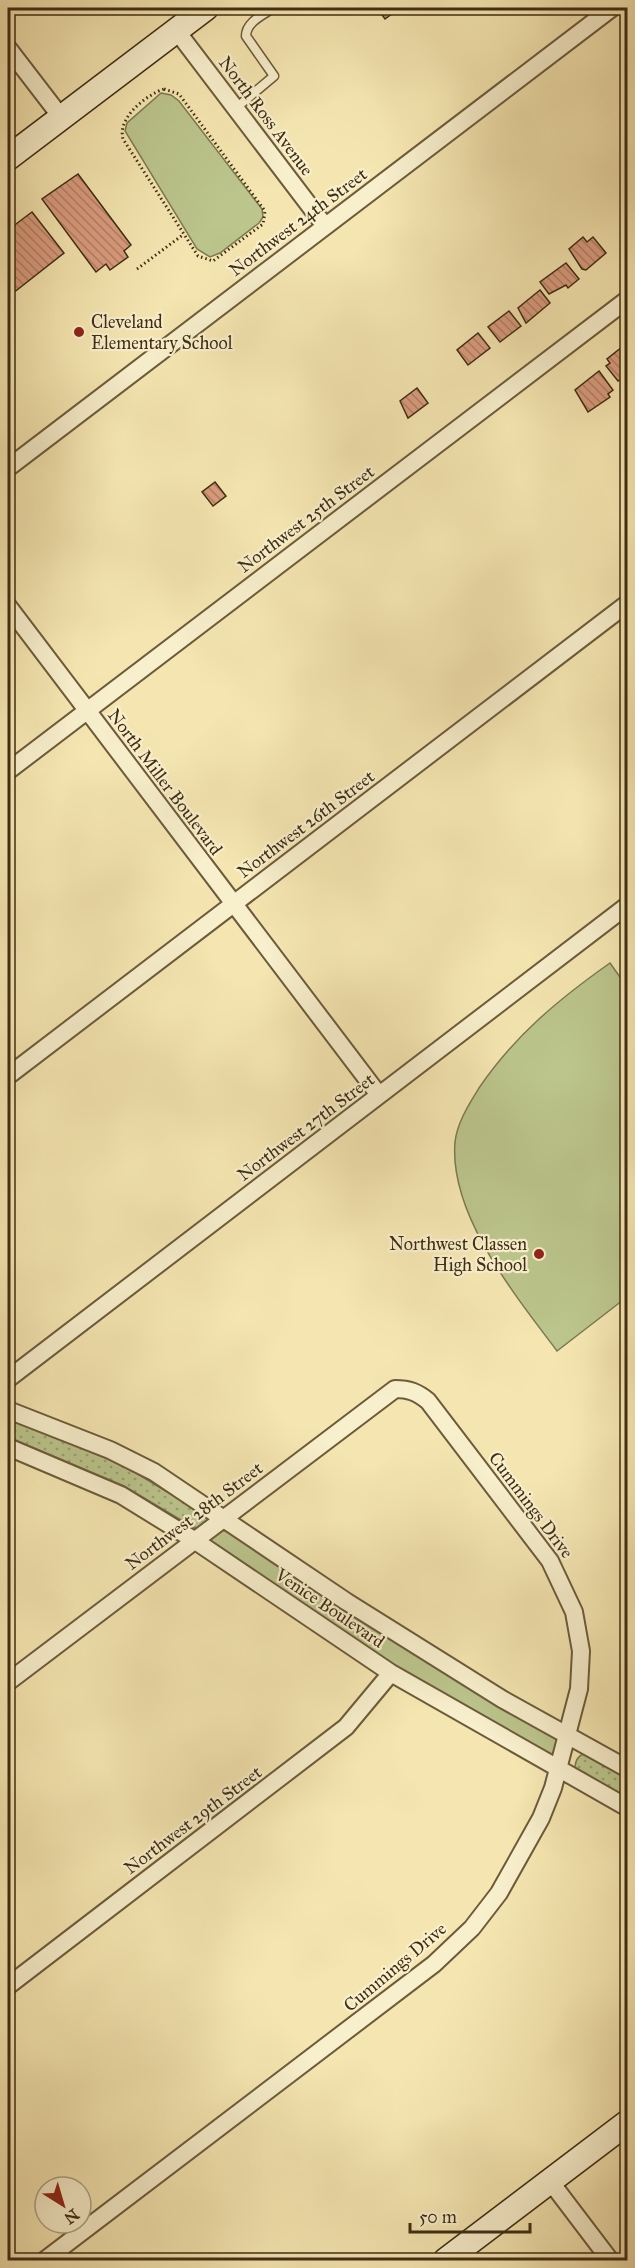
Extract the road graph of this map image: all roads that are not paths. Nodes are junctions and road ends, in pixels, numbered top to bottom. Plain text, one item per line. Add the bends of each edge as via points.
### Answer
1 (206, 8) edge
2 (273, 8) edge
3 (612, 8) edge
4 (176, 30) junction
5 (8, 48) edge
6 (236, 108) junction
7 (61, 117) junction
8 (8, 158) edge
9 (325, 226) junction
10 (627, 299) edge
11 (8, 468) edge
12 (627, 603) edge
13 (8, 606) edge
14 (86, 711) junction
15 (8, 771) edge
16 (233, 904) junction
17 (627, 906) edge
18 (8, 1076) edge
19 (379, 1095) junction
20 (8, 1379) edge
21 (407, 1389) joint
22 (8, 1410) edge
23 (8, 1447) edge
24 (224, 1518) junction
25 (194, 1540) junction
26 (391, 1673) junction
27 (8, 1682) edge
28 (568, 1735) junction
29 (627, 1769) edge
30 (558, 1770) junction
31 (627, 1808) edge
32 (8, 1986) edge
33 (627, 2122) edge
34 (550, 2181) junction
35 (45, 2260) edge
36 (446, 2260) edge
37 (610, 2260) edge

1 - 4 main road
2 - 6 lane via 248,26 246,36 274,76
3 - 9 street, Northwest 24th Street
4 - 6 street, North Ross Avenue
4 - 7 main road
5 - 7 street
6 - 9 street, North Ross Avenue
7 - 8 main road
9 - 11 street, Northwest 24th Street
10 - 14 street, Northwest 25th Street
12 - 16 street, Northwest 26th Street
13 - 14 street, North Miller Boulevard
14 - 15 street, Northwest 25th Street
14 - 16 street, North Miller Boulevard
16 - 18 street, Northwest 26th Street
16 - 19 street, North Miller Boulevard
17 - 19 street, Northwest 27th Street
19 - 20 street, Northwest 27th Street
21 - 24 street, Northwest 28th Street via 388,1392
21 - 28 street, Cummings Drive via 428,1401 559,1575 574,1612 581,1651 579,1689
22 - 24 street, Venice Boulevard via 110,1450 154,1472
23 - 25 street, Venice Boulevard via 121,1495
24 - 25 street, Northwest 28th Street
24 - 28 street, Venice Boulevard via 356,1608 502,1700
25 - 26 street, Venice Boulevard
25 - 27 street, Northwest 28th Street
26 - 30 street, Venice Boulevard
26 - 32 street, Northwest 29th Street via 346,1727
28 - 29 street, Venice Boulevard
28 - 30 street, Cummings Drive
30 - 31 street, Venice Boulevard
30 - 35 street, Cummings Drive via 541,1818 513,1871 489,1906 453,1946 414,1981
33 - 34 main road
34 - 36 main road
34 - 37 street

